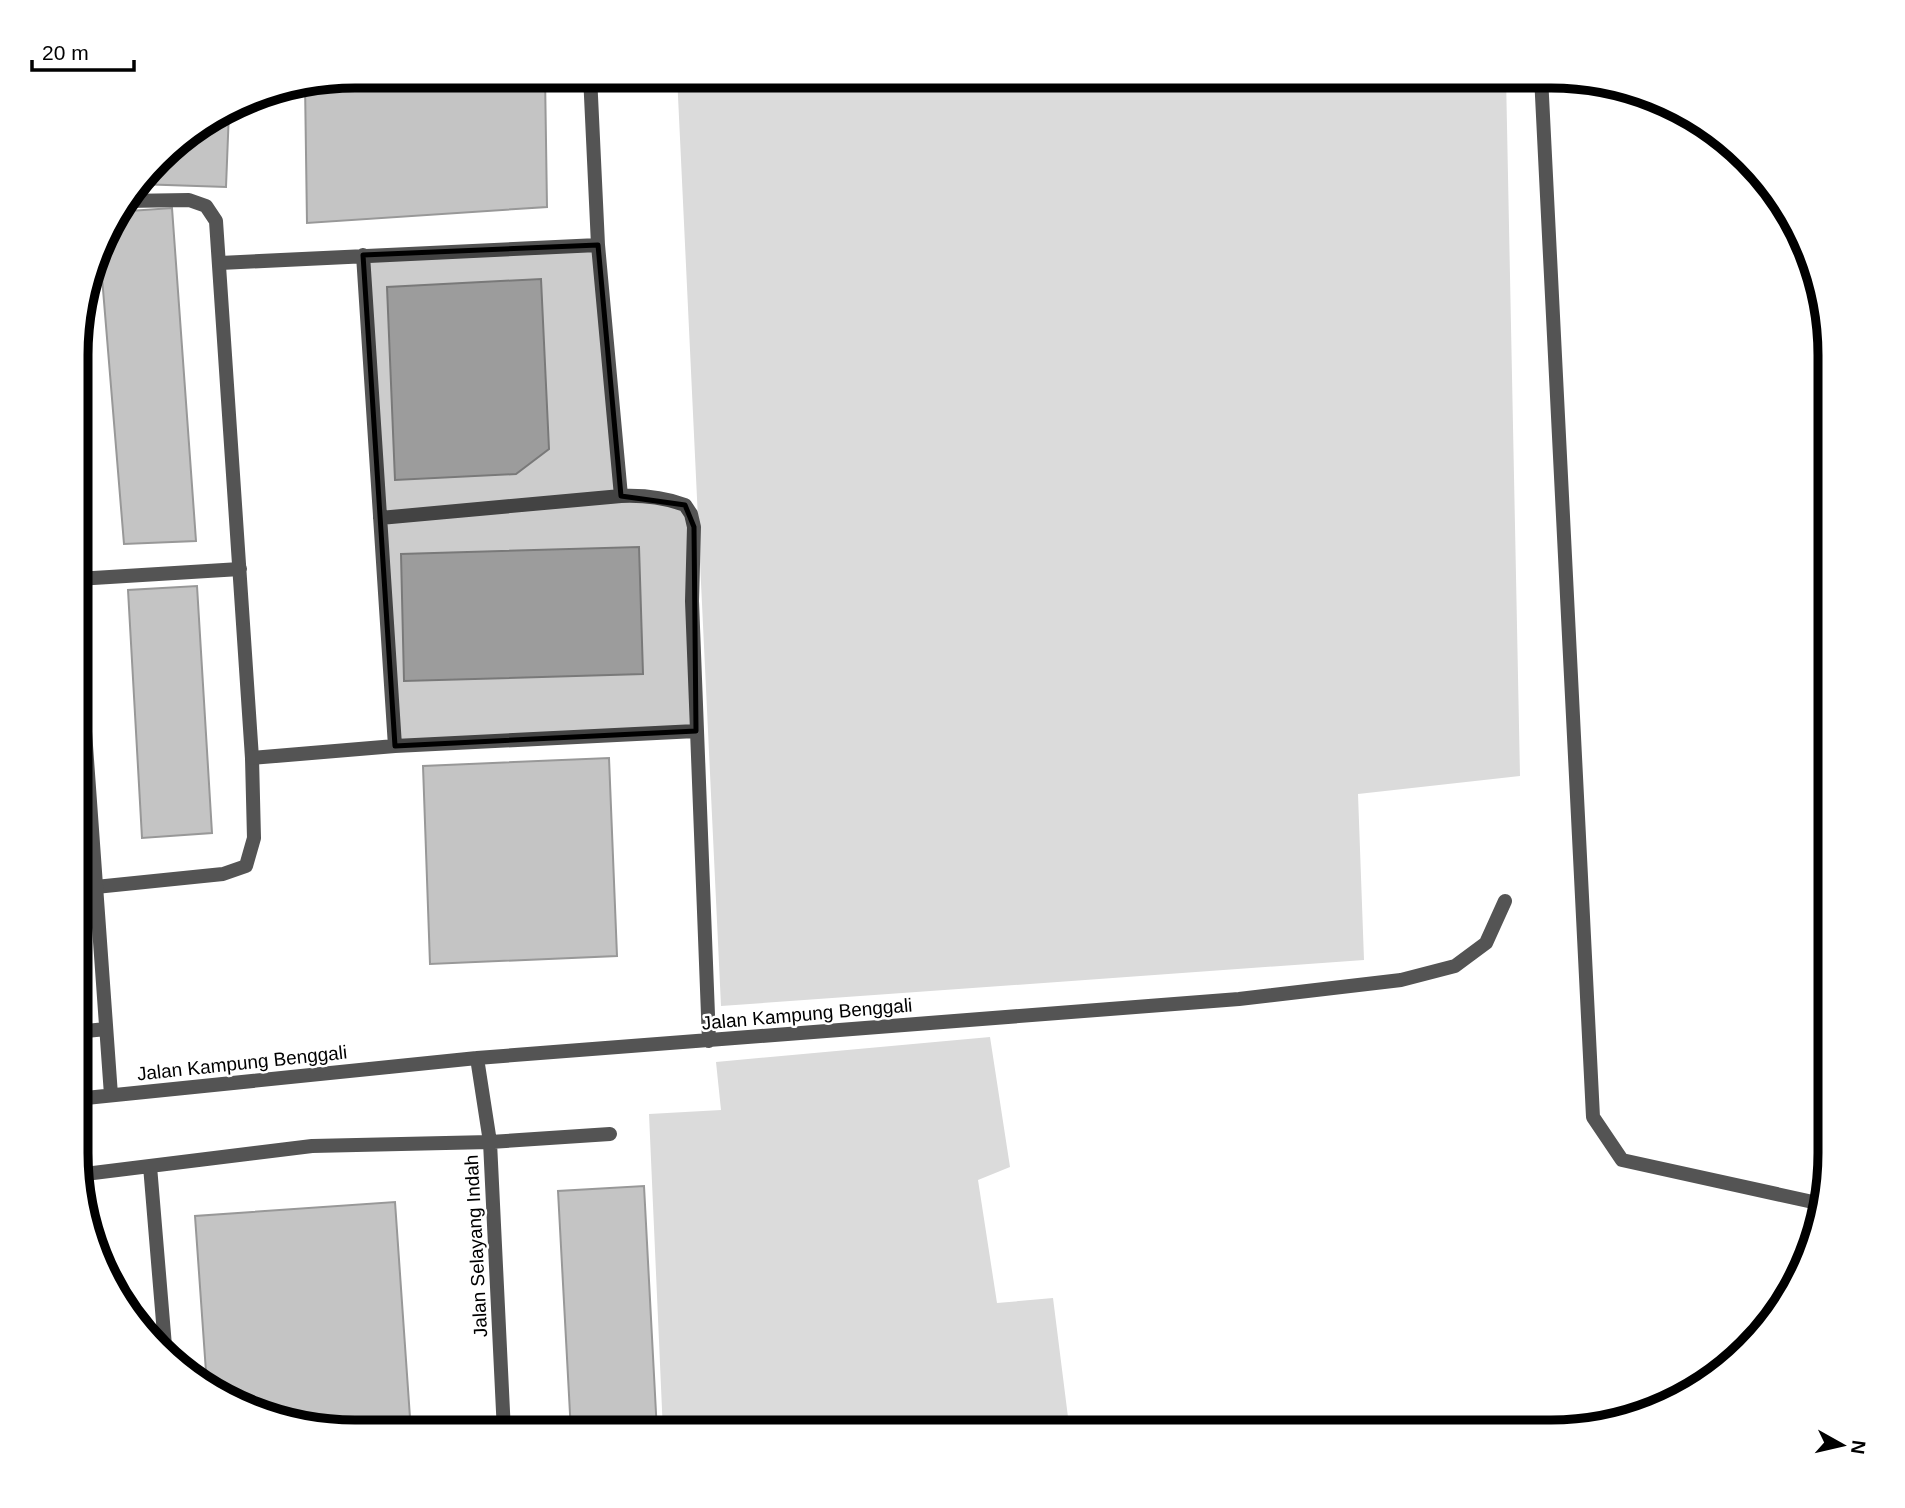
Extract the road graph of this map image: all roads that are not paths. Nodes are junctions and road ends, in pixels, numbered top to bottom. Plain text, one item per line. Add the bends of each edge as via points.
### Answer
1 (591, 88) edge
2 (1542, 88) edge
3 (136, 201) edge
4 (598, 245) junction
5 (363, 255) junction
6 (219, 262) junction
7 (621, 496) junction
8 (380, 518) junction
9 (240, 569) junction
10 (88, 578) edge
11 (696, 732) junction
12 (395, 746) junction
13 (252, 758) junction
14 (88, 812) edge
15 (96, 888) junction
16 (88, 889) edge
17 (1505, 901) dead end
18 (106, 1029) junction
19 (88, 1031) edge
20 (709, 1041) junction
21 (477, 1058) junction
22 (111, 1096) junction
23 (88, 1098) edge
24 (610, 1134) dead end
25 (490, 1142) junction
26 (150, 1166) junction
27 (88, 1174) edge
28 (1813, 1202) edge
29 (165, 1341) edge
30 (503, 1420) edge

1 - 4 street
2 - 28 street via 1593,1117 1622,1160
3 - 6 street via 189,200 206,206 216,221
4 - 5 street
4 - 7 street
5 - 6 street
5 - 8 street
6 - 9 street
7 - 8 street
7 - 11 street via 666,498 685,505 691,514
8 - 12 street
9 - 10 street
9 - 13 street
11 - 12 street
11 - 20 street
12 - 13 street
13 - 15 street via 254,838 246,866 223,874
14 - 15 street
15 - 16 street
15 - 18 street
17 - 20 street, Jalan Kampung Benggali via 1486,943 1455,966 1401,980 1239,999
18 - 19 street
18 - 22 street
20 - 21 street, Jalan Kampung Benggali
21 - 22 street, Jalan Kampung Benggali
21 - 25 street, Jalan Selayang Indah
22 - 23 street, Jalan Kampung Benggali
24 - 25 street
25 - 26 street via 312,1146
25 - 30 street, Jalan Selayang Indah
26 - 27 street
26 - 29 street

